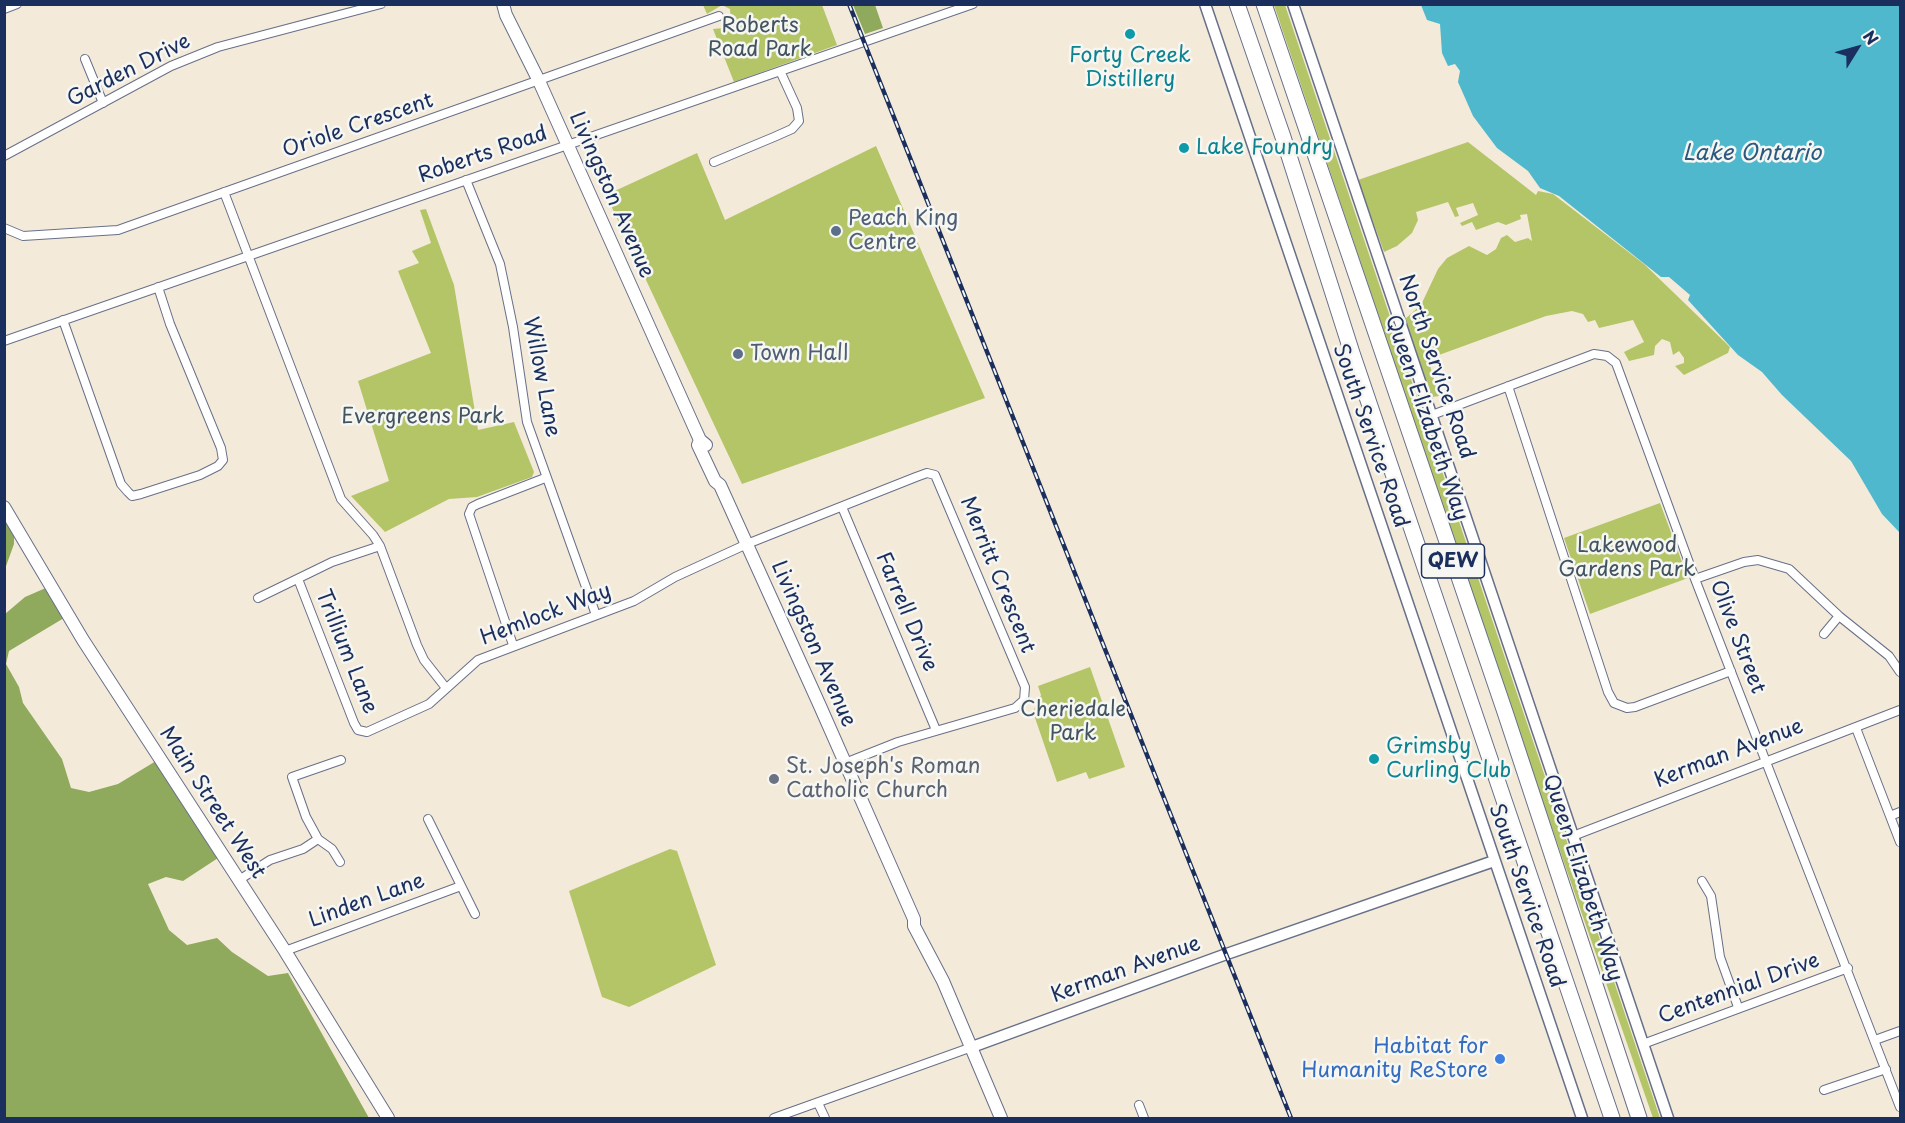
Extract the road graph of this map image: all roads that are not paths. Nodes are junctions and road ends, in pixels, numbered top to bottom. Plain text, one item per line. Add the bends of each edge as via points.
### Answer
1 (17, 4) edge
2 (381, 4) edge
3 (972, 4) edge
4 (1205, 4) edge
5 (1237, 4) edge
6 (1264, 4) edge
7 (1293, 4) edge
8 (505, 8) edge
9 (4, 9) edge
10 (719, 16) dead end
11 (85, 59) dead end
12 (781, 73) junction
13 (539, 81) junction
14 (104, 104) junction
15 (568, 146) junction
16 (4, 156) edge
17 (714, 162) dead end
18 (466, 180) junction
19 (224, 192) junction
20 (4, 228) edge
21 (249, 256) junction
22 (158, 288) junction
23 (63, 320) junction
24 (4, 341) edge
25 (1508, 386) junction
26 (1432, 415) junction
27 (545, 478) junction
28 (4, 507) edge
29 (842, 507) junction
30 (747, 544) junction
31 (380, 546) junction
32 (298, 579) junction
33 (1695, 579) junction
34 (258, 598) dead end
35 (596, 615) junction
36 (1839, 616) junction
37 (1824, 634) dead end
38 (513, 645) junction
39 (1731, 671) junction
40 (1900, 672) edge
41 (446, 688) junction
42 (1900, 710) edge
43 (1856, 728) junction
44 (936, 730) junction
45 (367, 732) joint
46 (341, 760) dead end
47 (1765, 760) junction
48 (845, 763) junction
49 (1900, 812) edge
50 (1890, 816) junction
51 (428, 819) dead end
52 (1573, 836) junction
53 (318, 839) junction
54 (1900, 842) edge
55 (340, 861) dead end
56 (1494, 861) junction
57 (239, 880) junction
58 (1702, 881) dead end
59 (461, 886) junction
60 (475, 914) dead end
61 (285, 951) junction
62 (1848, 968) junction
63 (1738, 1007) junction
64 (1900, 1031) edge
65 (1875, 1040) junction
66 (1644, 1044) junction
67 (972, 1047) junction
68 (1886, 1069) junction
69 (1824, 1090) dead end
70 (818, 1103) junction
71 (1139, 1106) dead end
72 (1900, 1107) edge
73 (388, 1119) edge
74 (774, 1119) edge
75 (825, 1119) edge
76 (1001, 1119) edge
77 (1144, 1119) edge
78 (1582, 1119) edge
79 (1612, 1119) edge
80 (1639, 1119) edge
81 (1668, 1119) edge

1 - 9 street
2 - 14 street, Garden Drive via 218,47 171,66
3 - 12 street, Roberts Road
4 - 56 street, South Service Road
5 - 79 highway, QEW
6 - 80 highway, Queen Elizabeth Way / QEW
7 - 26 street, North Service Road
8 - 13 main road, Livingston Avenue
10 - 13 street, Oriole Crescent
11 - 14 street
12 - 15 street, Roberts Road
12 - 17 street via 799,122 774,138
13 - 15 main road, Livingston Avenue
13 - 19 street, Oriole Crescent
14 - 16 street, Garden Drive
15 - 18 street, Roberts Road
15 - 30 main road, Livingston Avenue via 700,440 698,445
18 - 21 street, Roberts Road
18 - 27 street, Willow Lane via 500,264 523,407
19 - 20 street, Oriole Crescent via 118,230 23,236
19 - 21 street
21 - 22 street, Roberts Road
21 - 31 street via 341,499
22 - 23 street, Roberts Road
22 - 23 street via 221,448 223,460 200,475 141,494 132,496 128,492 121,484
23 - 24 street, Roberts Road
25 - 26 street, Olive Street
25 - 33 street, Olive Street via 1594,354 1612,358
25 - 39 street via 1614,703 1635,707
26 - 52 street, North Service Road
27 - 35 street, Willow Lane
27 - 38 street via 478,504 469,514
28 - 57 main road, Main Street West via 83,640
29 - 30 street, Merritt Crescent
29 - 44 street, Farrell Drive
29 - 44 street, Merritt Crescent via 927,473 935,475 939,482 1025,687 1024,700 1015,708
30 - 35 street, Hemlock Way via 634,601
30 - 48 main road, Livingston Avenue
31 - 32 street via 332,562
31 - 41 street via 417,645
32 - 34 street
32 - 45 street, Trillium Lane via 354,723 358,730
33 - 36 street via 1744,561 1774,563 1789,569
33 - 39 street, Olive Street
35 - 38 street, Hemlock Way
36 - 37 street
36 - 40 street via 1889,656
38 - 41 street, Hemlock Way via 478,660
39 - 47 street, Olive Street
41 - 45 street, Hemlock Way via 429,704
42 - 43 street, Kerman Avenue
43 - 47 street, Kerman Avenue
43 - 50 street
44 - 48 street, Merritt Crescent
46 - 53 street via 292,777
47 - 52 street, Kerman Avenue
47 - 62 street, Olive Street
48 - 67 main road, Livingston Avenue via 914,926
49 - 50 street
50 - 54 street
51 - 59 street
52 - 66 street, North Service Road
53 - 55 street
53 - 57 street via 303,849 270,860
56 - 67 street, Kerman Avenue
56 - 78 street, South Service Road
57 - 61 main road, Main Street West
58 - 63 street via 1711,896 1720,957
59 - 60 street
59 - 61 street, Linden Lane
61 - 73 main road, Main Street West
62 - 63 street, Centennial Drive
62 - 65 street, Olive Street
63 - 66 street, Centennial Drive
64 - 65 street
65 - 68 street, Olive Street
66 - 81 street, North Service Road
67 - 70 street, Kerman Avenue
67 - 76 main road, Livingston Avenue
68 - 69 street
68 - 72 street, Olive Street
70 - 74 street, Kerman Avenue
70 - 75 street
71 - 77 street

